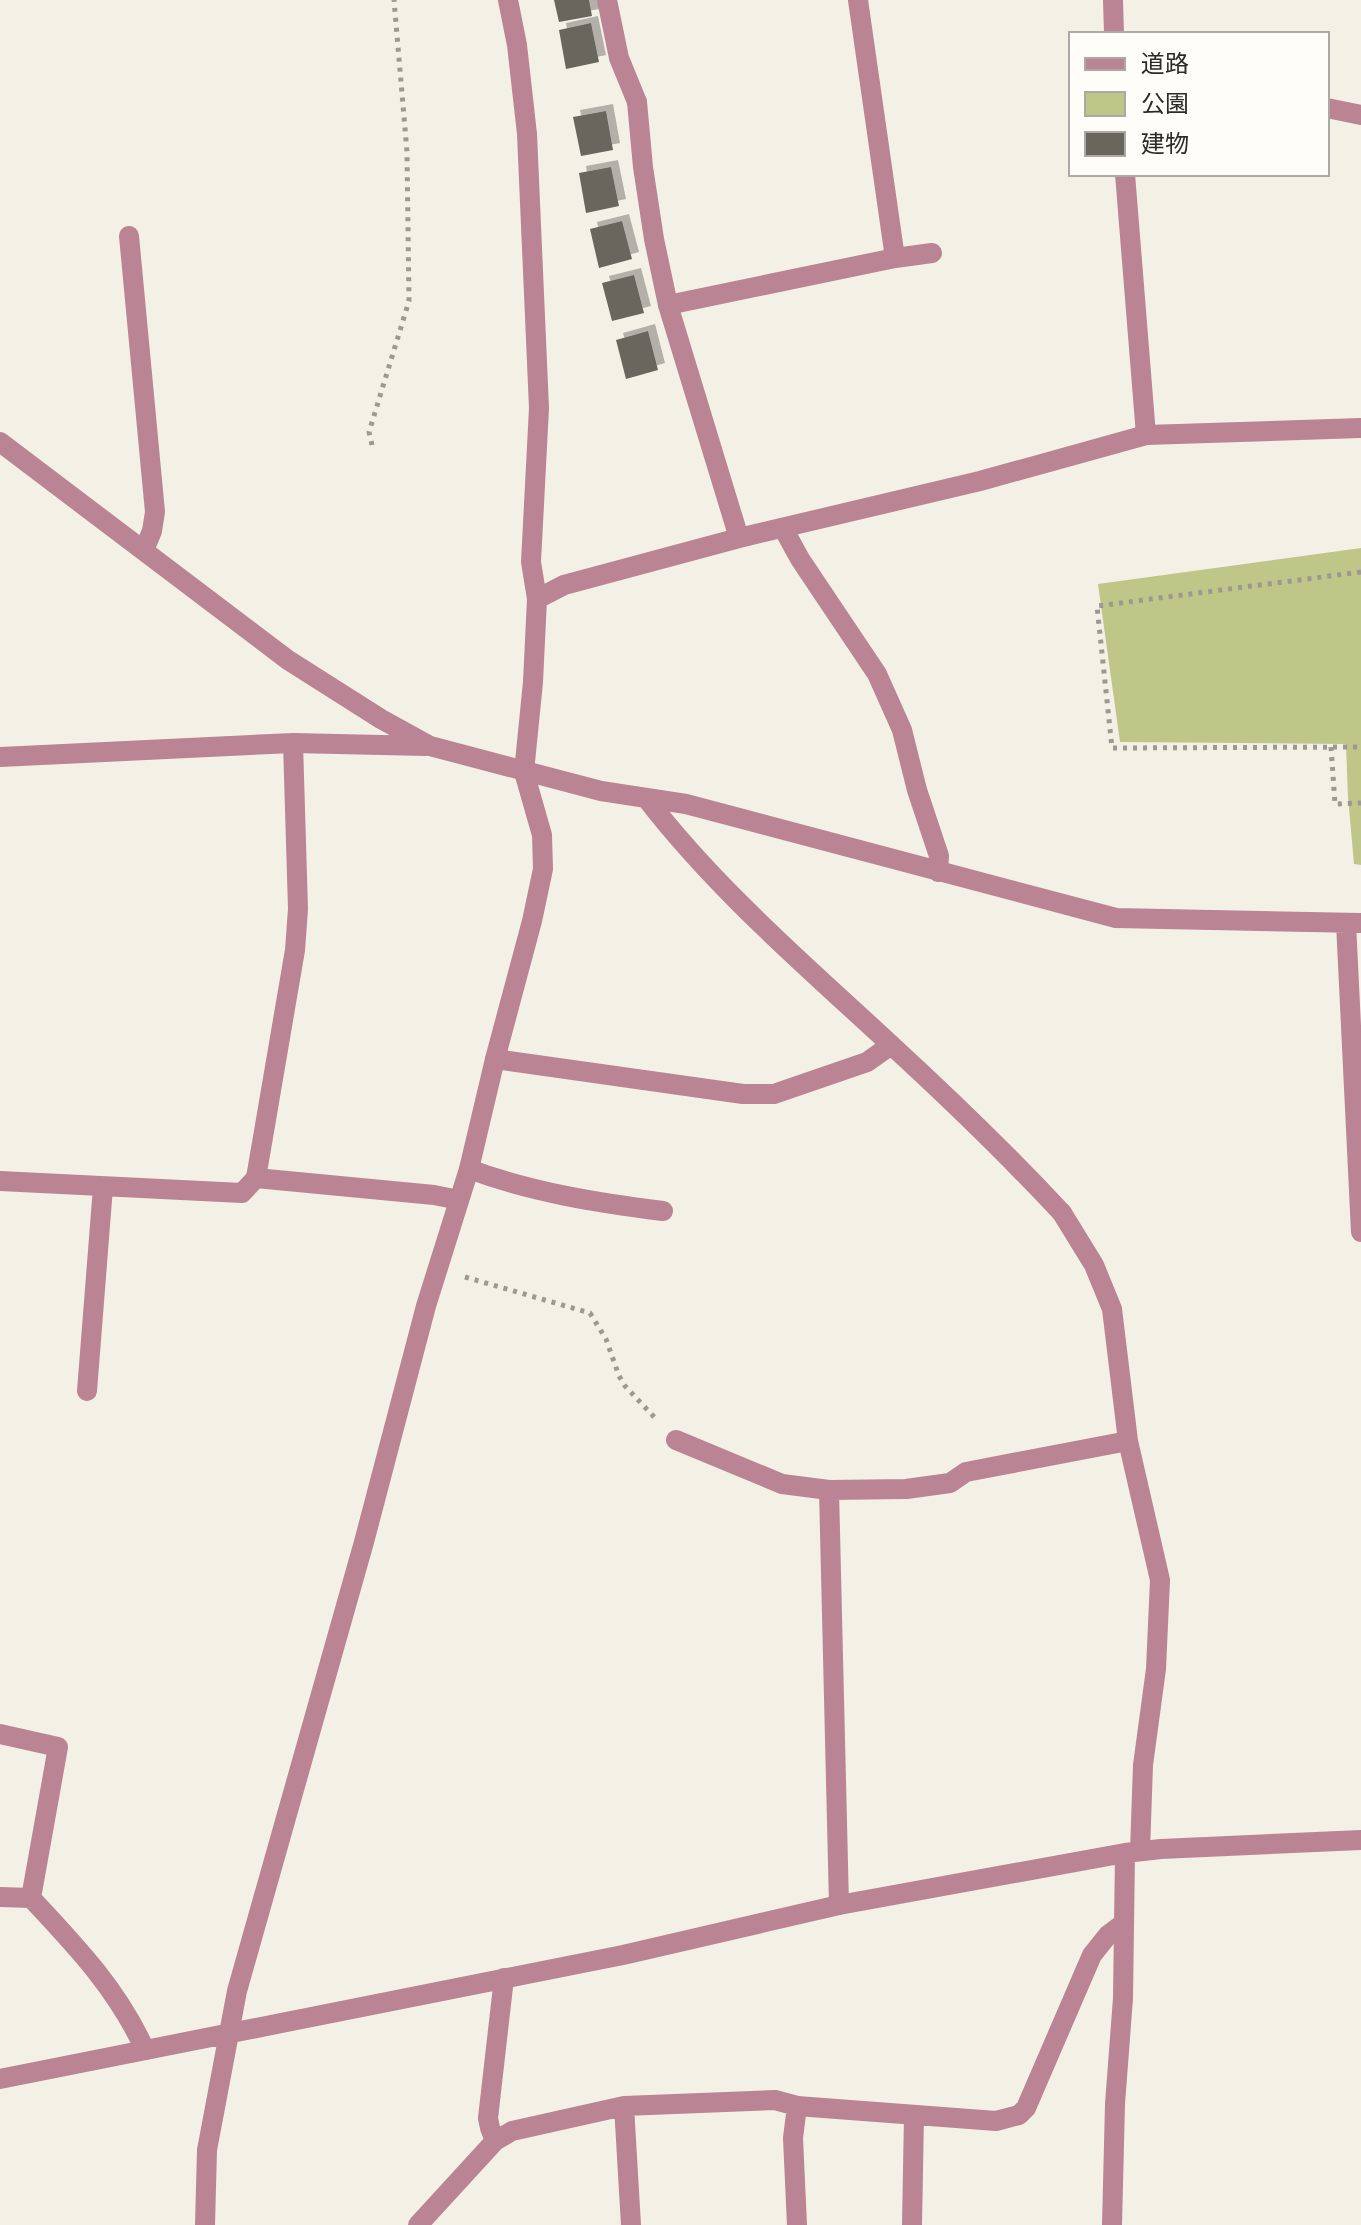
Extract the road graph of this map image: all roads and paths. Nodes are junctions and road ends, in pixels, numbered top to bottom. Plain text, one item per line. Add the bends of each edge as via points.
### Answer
1 (394, 0) edge
2 (508, 0) edge
3 (607, 0) edge
4 (858, 0) edge
5 (1113, 0) edge
6 (1114, 32) edge
7 (1329, 108) edge
8 (1361, 115) edge
9 (1125, 176) edge
10 (129, 236) dead end
11 (932, 253) dead end
12 (895, 258) junction
13 (668, 305) junction
14 (1361, 428) edge
15 (1146, 435) junction
16 (0, 442) edge
17 (372, 445) dead end
18 (783, 528) junction
19 (739, 538) junction
20 (144, 550) junction
21 (1361, 572) edge
22 (537, 599) junction
23 (293, 743) junction
24 (430, 746) junction
25 (1331, 747) junction
26 (1361, 747) edge
27 (0, 757) edge
28 (524, 772) junction
29 (646, 798) junction
30 (1361, 803) edge
31 (938, 872) junction
32 (1354, 923) edge
33 (891, 1045) junction
34 (495, 1059) junction
35 (1360, 1167) edge
36 (469, 1169) junction
37 (256, 1178) junction
38 (0, 1181) edge
39 (103, 1187) junction
40 (459, 1200) junction
41 (663, 1211) dead end
42 (1361, 1232) edge
43 (437, 1269) junction
44 (87, 1391) dead end
45 (676, 1440) joint
46 (1128, 1441) junction
47 (829, 1490) junction
48 (0, 1734) edge
49 (1361, 1840) edge
50 (1133, 1852) junction
51 (0, 1897) edge
52 (31, 1898) junction
53 (839, 1905) junction
54 (1124, 1923) junction
55 (504, 1978) junction
56 (228, 2034) junction
57 (145, 2050) junction
58 (0, 2079) edge
59 (624, 2106) junction
60 (797, 2106) junction
61 (914, 2115) junction
62 (495, 2141) junction
63 (205, 2225) edge
64 (418, 2225) edge
65 (631, 2225) edge
66 (797, 2225) edge
67 (912, 2225) edge
68 (1112, 2225) edge

1 - 17 path via 407,152 409,301 369,432
2 - 22 street via 528,149 539,408 531,562
3 - 13 street via 619,58 637,102
4 - 12 street
5 - 6 street
7 - 8 street
9 - 15 street
10 - 20 street via 155,512
11 - 12 street
12 - 13 street
13 - 19 street
14 - 15 street
15 - 18 street
16 - 20 street
18 - 19 street
18 - 31 street via 877,674 902,730 939,856
19 - 22 street via 564,585
20 - 24 street via 288,660
21 - 25 path via 1097,606 1112,748
22 - 28 street
23 - 24 street
23 - 27 street
23 - 37 street via 296,936
24 - 28 street
25 - 26 path
25 - 30 path via 1335,804
28 - 29 street
28 - 34 street via 542,835 543,869
29 - 31 street via 686,804
29 - 33 street via 745,908
31 - 32 street via 1116,918
32 - 35 street
33 - 34 street via 867,1062 774,1094
33 - 46 street via 1062,1213 1094,1265 1112,1309
34 - 36 street
35 - 42 street
36 - 40 street
36 - 41 street via 501,1181
37 - 39 street via 242,1193
37 - 40 street
38 - 39 street
39 - 44 street
40 - 43 street
43 - 45 path via 590,1313 625,1386
43 - 56 street
45 - 47 street via 782,1484
46 - 47 street via 966,1472 950,1483
46 - 50 street via 1160,1580 1156,1669
47 - 53 street
48 - 52 street via 58,1747
49 - 50 street
50 - 53 street
50 - 54 street
51 - 52 street
52 - 57 street via 93,1964
53 - 55 street
54 - 61 street via 1092,1955 1019,2115 996,2121
54 - 68 street
55 - 56 street
55 - 62 street via 488,2118
56 - 57 street
56 - 63 street via 207,2150
57 - 58 street
59 - 60 street via 775,2100
59 - 62 street via 512,2131
59 - 65 street
60 - 61 street
60 - 66 street
61 - 67 street
62 - 64 street

